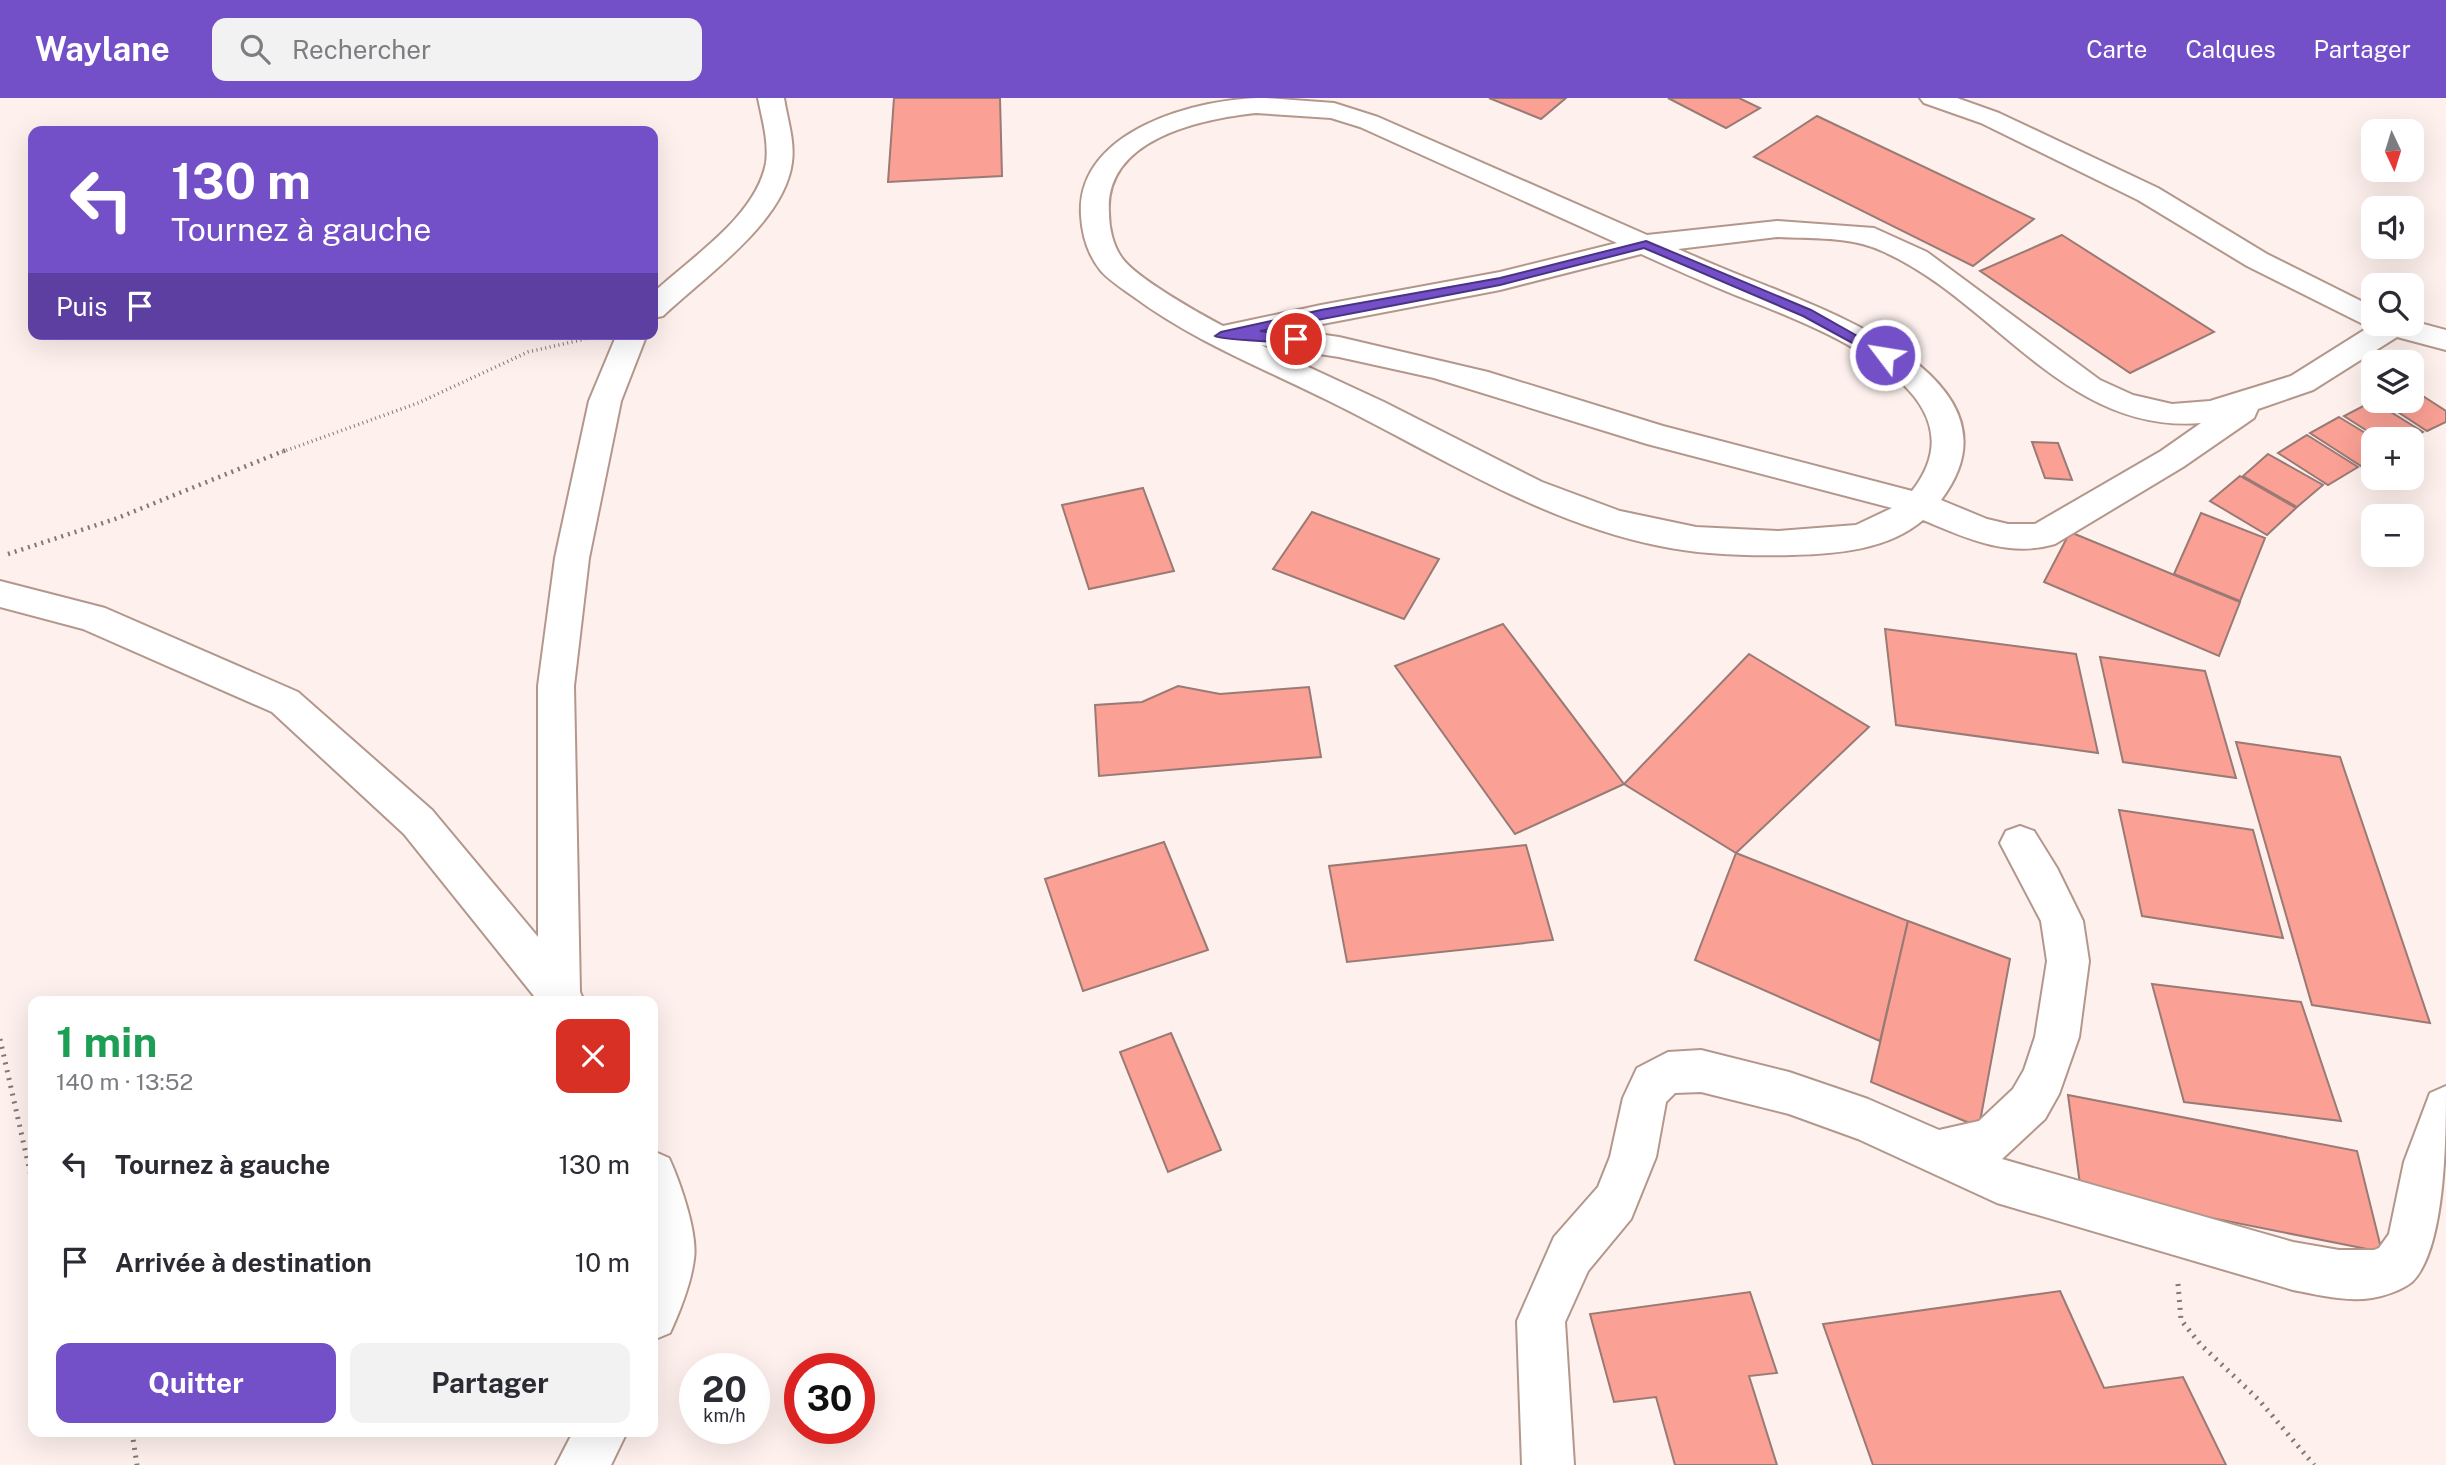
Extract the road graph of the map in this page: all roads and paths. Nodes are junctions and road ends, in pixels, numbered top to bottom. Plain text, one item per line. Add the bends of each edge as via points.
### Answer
1 (771, 98) edge
2 (1933, 98) edge
3 (1646, 244) junction
4 (658, 304) edge
5 (2361, 312) edge
6 (2424, 334) edge
7 (1221, 336) junction
8 (2365, 336) edge
9 (576, 340) edge
10 (629, 340) edge
11 (2446, 340) edge
12 (2257, 400) junction
13 (1920, 505) junction
14 (0, 555) edge
15 (0, 594) edge
16 (2020, 843) dead end
17 (559, 996) edge
18 (561, 996) edge
19 (0, 1038) edge
20 (2446, 1108) edge
21 (1941, 1152) junction
22 (28, 1163) edge
23 (658, 1188) edge
24 (2175, 1234) junction
25 (658, 1300) edge
26 (133, 1437) edge
27 (599, 1437) edge
28 (137, 1465) edge
29 (582, 1465) edge
30 (1548, 1465) edge
31 (2314, 1465) edge

1 - 4 street via 779,160 767,196 750,220
2 - 5 street via 1990,118 2148,194 2257,260
3 - 7 street via 1500,281
3 - 7 street via 1369,122 1334,111 1290,107 1219,109 1163,128 1130,144 1109,161 1097,185 1093,214 1111,266
3 - 12 street via 1777,229 1864,234 1917,258 2089,387 2124,403 2172,415 2210,412
3 - 13 street via 1807,313 1854,337 1919,381 1937,403 1949,431 1934,489
6 - 11 street
7 - 13 street via 1296,339 1434,368 1658,436
7 - 13 street via 1534,492 1657,533 1822,542 1866,536 1898,522
8 - 12 street via 2302,383
9 - 14 path via 528,352 418,404 94,527
10 - 18 street via 605,401 572,558 556,686
12 - 13 street via 2172,459 2043,535 2008,536 1980,530
15 - 17 street via 92,618 285,702 418,822
16 - 21 street via 2062,921 2068,961 2057,1037 2029,1104 1991,1140
19 - 22 path
20 - 24 street via 2426,1168 2413,1236 2403,1259 2387,1270 2367,1274 2321,1271
21 - 24 street via 1997,1180
21 - 30 street via 1789,1093 1711,1073 1668,1073 1653,1083 1615,1203 1571,1254 1541,1321
23 - 25 street via 671,1258
24 - 31 path via 2180,1320 2259,1400
26 - 28 path
27 - 29 street

